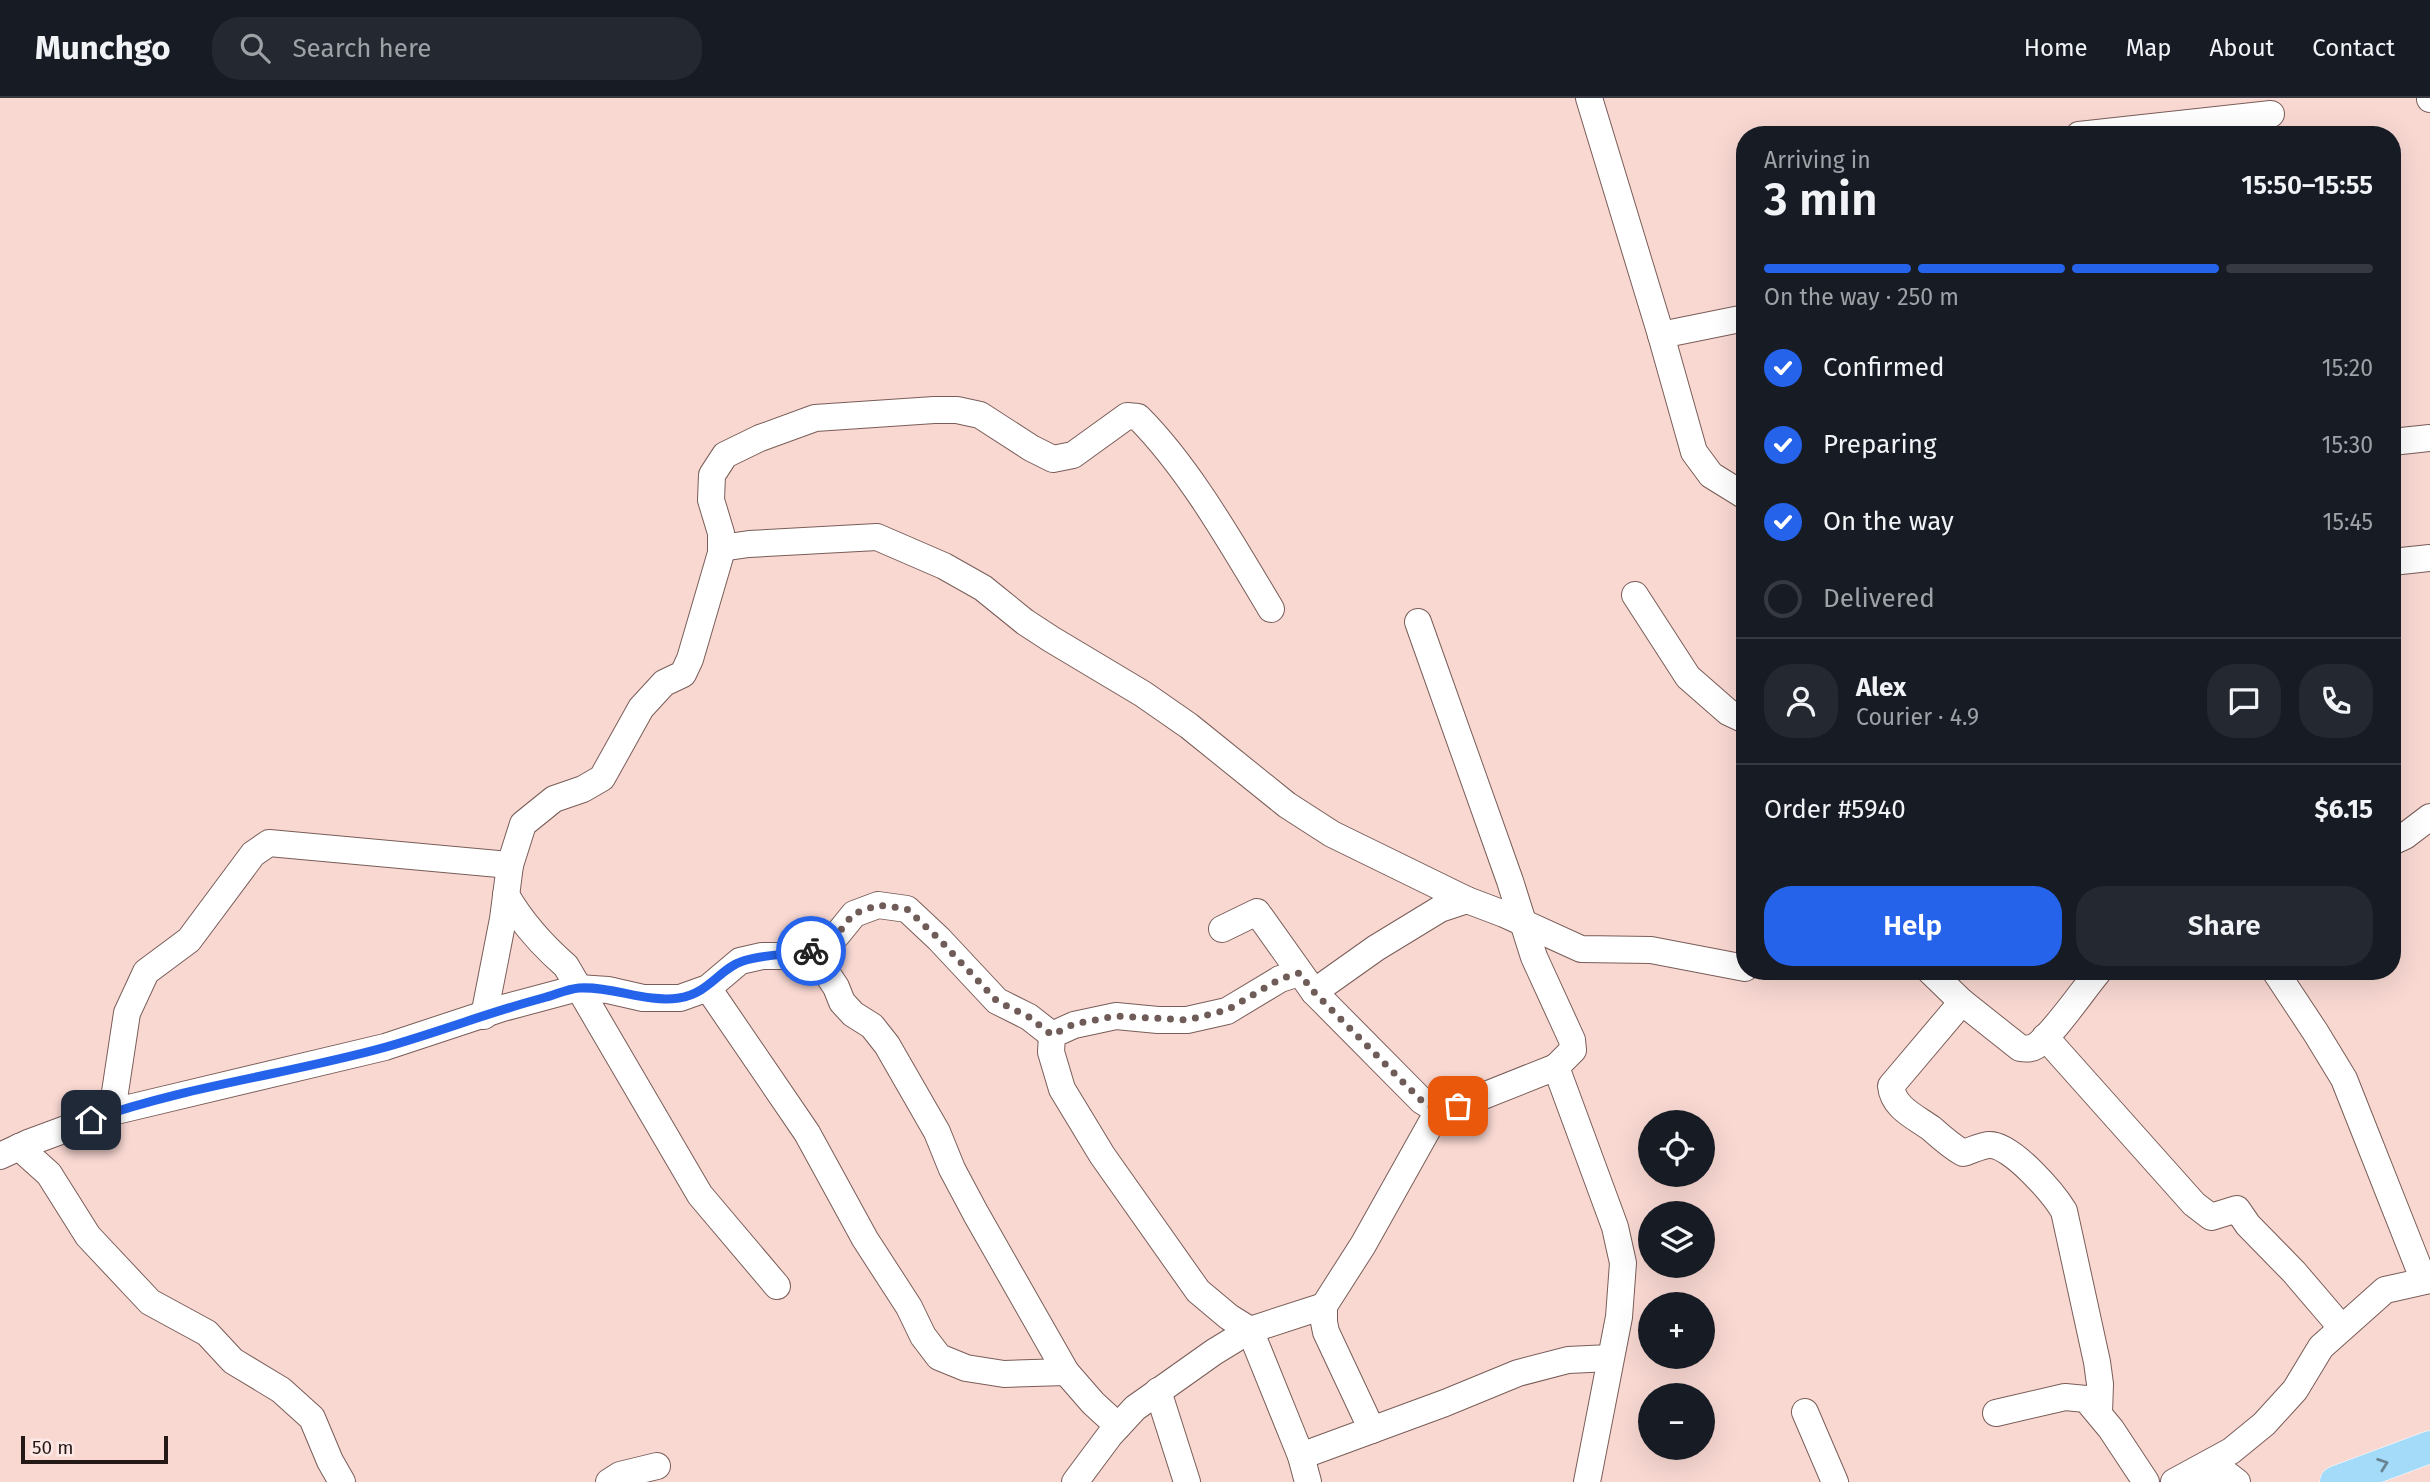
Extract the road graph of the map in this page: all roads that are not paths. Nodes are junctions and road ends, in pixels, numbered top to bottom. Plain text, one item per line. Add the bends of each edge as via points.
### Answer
1 (1589, 98) edge
2 (2272, 116) edge
3 (2170, 126) edge
4 (1736, 320) edge
5 (1661, 334) junction
6 (2430, 438) edge
7 (2401, 441) edge
8 (1736, 490) edge
9 (722, 548) junction
10 (2430, 558) edge
11 (2401, 561) edge
12 (1635, 595) dead end
13 (1271, 609) dead end
14 (1418, 622) dead end
15 (1736, 716) edge
16 (2430, 817) edge
17 (2401, 838) edge
18 (510, 865) junction
19 (506, 895) junction
20 (1467, 900) junction
21 (1521, 923) junction
22 (1222, 929) dead end
23 (812, 951) junction
24 (1736, 966) edge
25 (1939, 980) edge
26 (2091, 980) edge
27 (2282, 980) edge
28 (1306, 983) junction
29 (578, 988) junction
30 (708, 988) junction
31 (1962, 1002) junction
32 (484, 1016) junction
33 (1052, 1035) junction
34 (2045, 1037) junction
35 (1556, 1067) junction
36 (1438, 1111) junction
37 (112, 1112) junction
38 (9, 1151) edge
39 (2427, 1280) edge
40 (777, 1286) dead end
41 (1324, 1306) junction
42 (2341, 1327) junction
43 (1250, 1330) junction
44 (1610, 1358) junction
45 (1066, 1371) junction
46 (1158, 1391) junction
47 (1805, 1412) dead end
48 (1996, 1413) dead end
49 (2099, 1413) junction
50 (1118, 1426) junction
51 (1373, 1430) junction
52 (2430, 1447) edge
53 (1301, 1456) junction
54 (657, 1466) dead end
55 (2200, 1469) junction
56 (342, 1482) edge
57 (609, 1482) edge
58 (1075, 1482) edge
59 (1187, 1482) edge
60 (1308, 1482) edge
61 (1587, 1482) edge
62 (1835, 1482) edge
63 (2146, 1482) edge
64 (2174, 1482) edge
65 (2237, 1482) edge
66 (2336, 1482) edge

1 - 5 street
2 - 3 street
4 - 5 street
5 - 8 street via 1694,452 1711,475
6 - 7 street
9 - 13 street via 711,500 712,475 725,455 815,418 957,410 980,415 1054,459 1073,455 1126,416 1138,417 1192,483
9 - 18 street via 705,615 683,674 664,683 647,701 602,778 554,799 523,824
9 - 20 street via 877,537 944,566 983,588 1051,639 1143,694 1332,834
10 - 11 street
12 - 15 street via 1688,677
14 - 21 street
16 - 17 street
18 - 19 street
18 - 37 street via 269,843 253,854 189,940 146,972 127,1013
19 - 29 street via 519,917 566,966
19 - 32 street
20 - 21 street
20 - 28 street via 1440,909
21 - 24 street via 1581,949 1651,950
21 - 35 street via 1572,1040 1573,1050
22 - 28 street via 1257,912
23 - 30 street via 740,961
23 - 33 street via 837,935 853,914 878,905 907,909 997,1001
23 - 45 street via 842,1002 887,1045 937,1132 975,1214
25 - 31 street
26 - 34 street
27 - 39 street via 2344,1079
28 - 33 street via 1280,979 1227,1010 1188,1020 1116,1016 1074,1024
28 - 36 street via 1422,1101
29 - 30 street via 643,998 680,998
29 - 32 street
29 - 40 street via 700,1195
30 - 45 street via 807,1133 865,1239 939,1357 965,1368 1004,1374
31 - 34 street via 2020,1048 2035,1047
31 - 49 street via 1891,1086 1892,1093 1911,1115 1963,1153 1996,1146 2026,1167 2055,1197 2064,1211 2097,1362
32 - 37 street via 385,1047
33 - 43 street via 1051,1052 1062,1089 1102,1155 1198,1291
34 - 42 street via 2194,1204 2211,1217 2237,1209
35 - 36 street
35 - 44 street via 1611,1215 1623,1263
36 - 41 street
37 - 38 street
38 - 56 street via 49,1174 88,1236 150,1301 207,1333 233,1361 281,1390 312,1418
39 - 42 street via 2385,1290
41 - 43 street
41 - 51 street via 1326,1332
42 - 55 street via 2264,1424
43 - 46 street
43 - 53 street
44 - 51 street via 1538,1367
44 - 61 street
45 - 50 street
46 - 50 street
46 - 59 street
47 - 62 street
48 - 49 street via 2078,1396
49 - 63 street
50 - 58 street
51 - 53 street
66 -> 52 main road
53 - 60 street
54 - 57 street
55 - 64 street
55 - 65 street via 2224,1472

